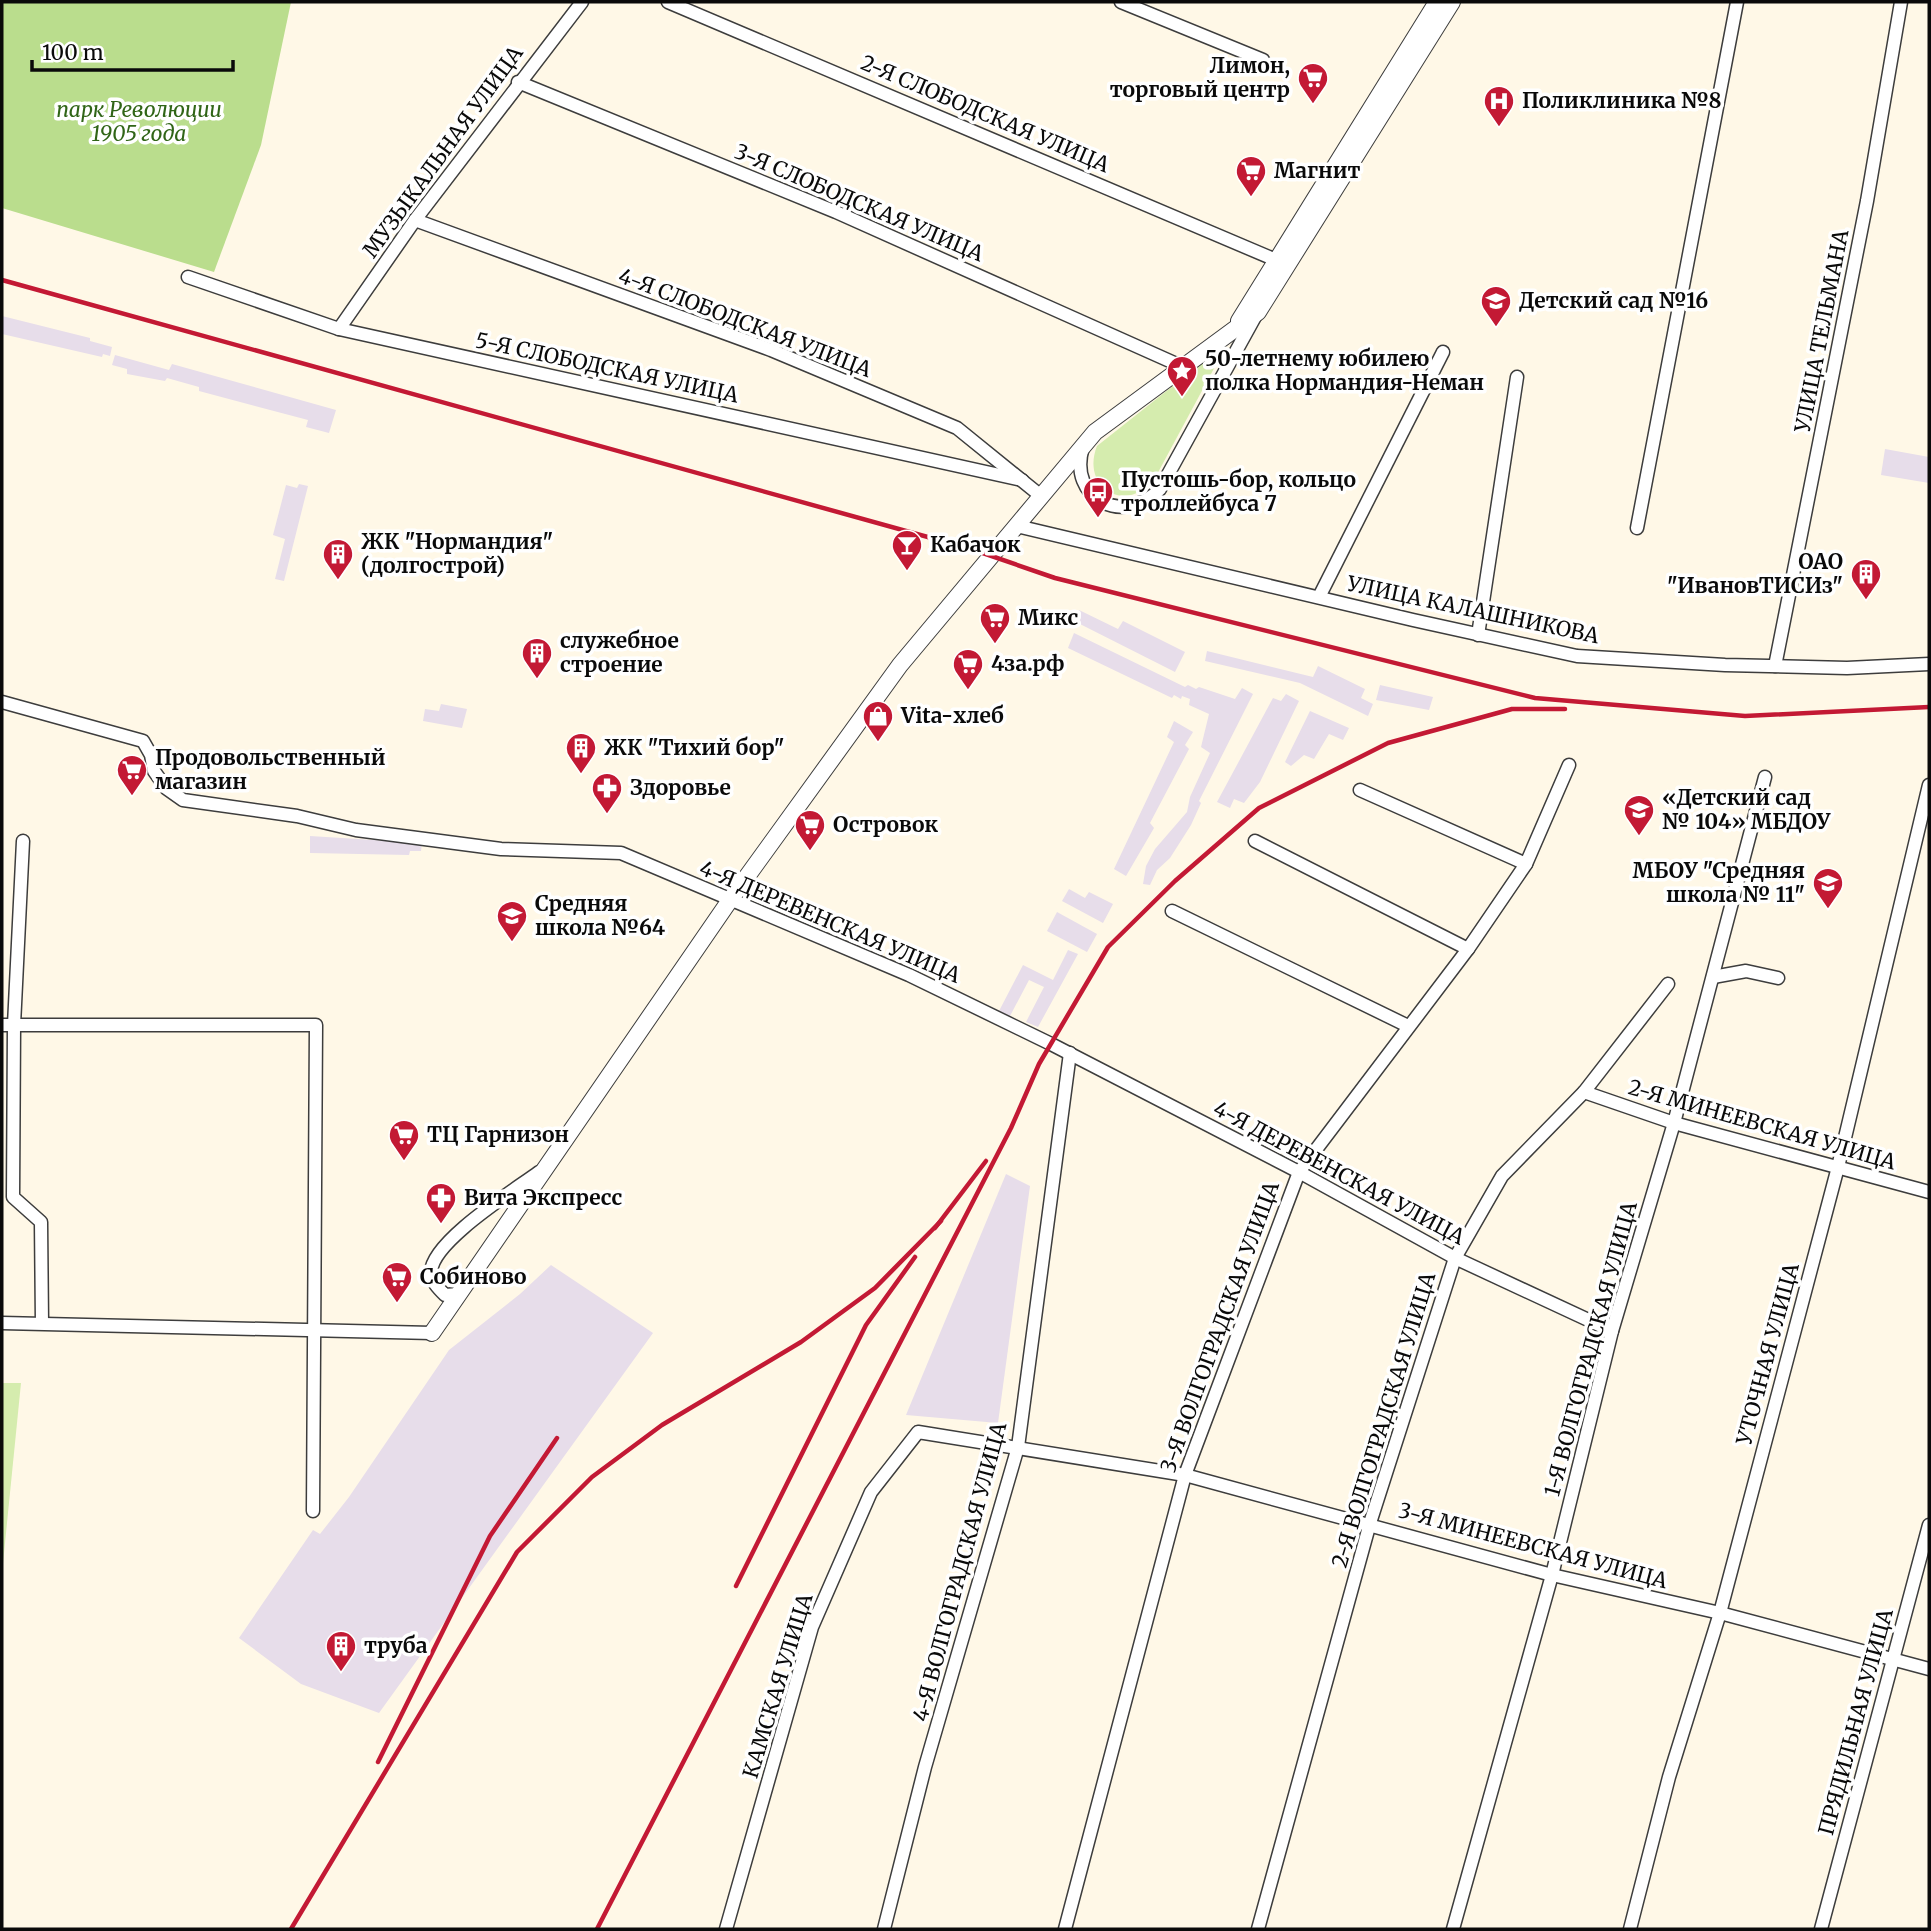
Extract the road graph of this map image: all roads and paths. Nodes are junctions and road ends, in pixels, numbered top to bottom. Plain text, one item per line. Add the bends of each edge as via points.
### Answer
1 (582, 2) edge
2 (668, 2) edge
3 (1121, 2) edge
4 (1437, 2) edge
5 (1452, 2) edge
6 (1737, 2) edge
7 (1901, 2) edge
8 (1263, 60) dead end
9 (519, 82) junction
10 (415, 220) junction
11 (1282, 262) junction
12 (188, 277) dead end
13 (1258, 312) junction
14 (339, 328) junction
15 (1220, 340) junction
16 (1443, 352) dead end
17 (1181, 366) junction
18 (1517, 377) dead end
19 (1084, 443) junction
20 (1022, 480) junction
21 (1041, 496) junction
22 (1017, 526) junction
23 (1637, 528) dead end
24 (1319, 597) junction
25 (1478, 635) junction
26 (1929, 664) edge
27 (1775, 666) junction
28 (2, 702) edge
29 (1569, 765) dead end
30 (1765, 778) dead end
31 (1929, 785) edge
32 (1360, 790) dead end
33 (23, 841) dead end
34 (1255, 841) dead end
35 (1525, 864) junction
36 (730, 900) junction
37 (1172, 911) dead end
38 (1468, 949) junction
39 (1713, 977) junction
40 (1778, 978) dead end
41 (1668, 984) dead end
42 (8, 1025) edge
43 (1408, 1026) junction
44 (1070, 1053) junction
45 (1584, 1092) junction
46 (1674, 1124) junction
47 (550, 1163) junction
48 (1838, 1167) junction
49 (1299, 1172) junction
50 (1929, 1192) edge
51 (1455, 1258) junction
52 (459, 1294) junction
53 (2, 1323) edge
54 (42, 1323) junction
55 (314, 1329) junction
56 (1612, 1331) junction
57 (432, 1333) joint
58 (918, 1432) joint
59 (1018, 1447) junction
60 (1185, 1475) junction
61 (313, 1511) dead end
62 (1370, 1523) junction
63 (1929, 1525) edge
64 (1552, 1575) junction
65 (1720, 1613) junction
66 (1893, 1659) junction
67 (1929, 1669) edge
68 (726, 1929) edge
69 (884, 1929) edge
70 (1065, 1929) edge
71 (1258, 1929) edge
72 (1453, 1929) edge
73 (1630, 1929) edge
74 (1821, 1929) edge

1 - 9 street, МУЗЫКАЛЬНАЯ УЛИЦА
2 - 11 street, 2-Я СЛОБОДСКАЯ УЛИЦА
3 - 8 street
4 - 11 street
5 - 11 street
6 - 23 street
7 - 27 street, УЛИЦА ТЕЛЬМАНА via 1867,201
9 - 10 street, МУЗЫКАЛЬНАЯ УЛИЦА
9 - 17 street, 3-Я СЛОБОДСКАЯ УЛИЦА via 836,212
10 - 14 street, МУЗЫКАЛЬНАЯ УЛИЦА
10 - 20 street, 4-Я СЛОБОДСКАЯ УЛИЦА via 771,350 957,428
11 - 13 street
11 - 15 street
12 - 14 street, 5-Я СЛОБОДСКАЯ УЛИЦА
13 - 15 street
13 - 19 street via 1150,500 1122,508 1095,498 1080,472
14 - 20 street, 5-Я СЛОБОДСКАЯ УЛИЦА
15 - 17 street
16 - 24 street
17 - 19 street
18 - 25 street
19 - 21 street
20 - 21 street, 4-Я СЛОБОДСКАЯ УЛИЦА
21 - 22 street
22 - 24 street, УЛИЦА КАЛАШНИКОВА
22 - 36 street via 900,665
24 - 25 street, УЛИЦА КАЛАШНИКОВА
25 - 27 street, УЛИЦА КАЛАШНИКОВА via 1577,656
26 - 27 street, УЛИЦА КАЛАШНИКОВА
28 - 36 street, 4-Я ДЕРЕВЕНСКАЯ УЛИЦА via 143,741 153,771 183,800 501,849 621,853
29 - 35 street, 3-Я ВОЛГОГРАДСКАЯ УЛИЦА
30 - 39 street, 1-Я ВОЛГОГРАДСКАЯ УЛИЦА
31 - 48 street, УТОЧНАЯ УЛИЦА
32 - 35 street
33 - 42 street
34 - 38 street
35 - 38 street, 3-Я ВОЛГОГРАДСКАЯ УЛИЦА
36 - 44 street, 4-Я ДЕРЕВЕНСКАЯ УЛИЦА via 909,975
36 - 47 street
37 - 43 street
38 - 43 street, 3-Я ВОЛГОГРАДСКАЯ УЛИЦА
39 - 40 street via 1746,971
39 - 46 street, 1-Я ВОЛГОГРАДСКАЯ УЛИЦА
41 - 45 street, 2-Я ВОЛГОГРАДСКАЯ УЛИЦА
42 - 54 street via 13,1197 41,1222
42 - 55 street via 316,1025
43 - 49 street, 3-Я ВОЛГОГРАДСКАЯ УЛИЦА
44 - 49 street, 4-Я ДЕРЕВЕНСКАЯ УЛИЦА
44 - 59 street, 4-Я ВОЛГОГРАДСКАЯ УЛИЦА
45 - 46 street, 2-Я МИНЕЕВСКАЯ УЛИЦА
45 - 51 street, 2-Я ВОЛГОГРАДСКАЯ УЛИЦА via 1502,1177
46 - 48 street, 2-Я МИНЕЕВСКАЯ УЛИЦА
46 - 56 street, 1-Я ВОЛГОГРАДСКАЯ УЛИЦА
47 - 52 street
47 - 52 street via 457,1233 438,1254 431,1271 435,1285 445,1295
48 - 50 street, 2-Я МИНЕЕВСКАЯ УЛИЦА
48 - 65 street, УТОЧНАЯ УЛИЦА
49 - 51 street, 4-Я ДЕРЕВЕНСКАЯ УЛИЦА
49 - 60 street, 3-Я ВОЛГОГРАДСКАЯ УЛИЦА
51 - 56 street, 4-Я ДЕРЕВЕНСКАЯ УЛИЦА
51 - 62 street, 2-Я ВОЛГОГРАДСКАЯ УЛИЦА
52 - 57 street
53 - 54 street
54 - 55 street
55 - 57 street
55 - 61 street
56 - 64 street, 1-Я ВОЛГОГРАДСКАЯ УЛИЦА
58 - 59 street, 3-Я МИНЕЕВСКАЯ УЛИЦА
58 - 68 street, КАМСКАЯ УЛИЦА via 871,1492 812,1627
59 - 60 street, 3-Я МИНЕЕВСКАЯ УЛИЦА
59 - 69 street, 4-Я ВОЛГОГРАДСКАЯ УЛИЦА via 925,1767
60 - 62 street, 3-Я МИНЕЕВСКАЯ УЛИЦА
60 - 70 street, 3-Я ВОЛГОГРАДСКАЯ УЛИЦА
62 - 64 street, 3-Я МИНЕЕВСКАЯ УЛИЦА
62 - 71 street, 2-Я ВОЛГОГРАДСКАЯ УЛИЦА
63 - 66 street, ПРЯДИЛЬНАЯ УЛИЦА
64 - 65 street, 3-Я МИНЕЕВСКАЯ УЛИЦА
64 - 72 street, 1-Я ВОЛГОГРАДСКАЯ УЛИЦА
65 - 66 street, 3-Я МИНЕЕВСКАЯ УЛИЦА
65 - 73 street, УТОЧНАЯ УЛИЦА via 1669,1777
66 - 67 street, 3-Я МИНЕЕВСКАЯ УЛИЦА
66 - 74 street, ПРЯДИЛЬНАЯ УЛИЦА

